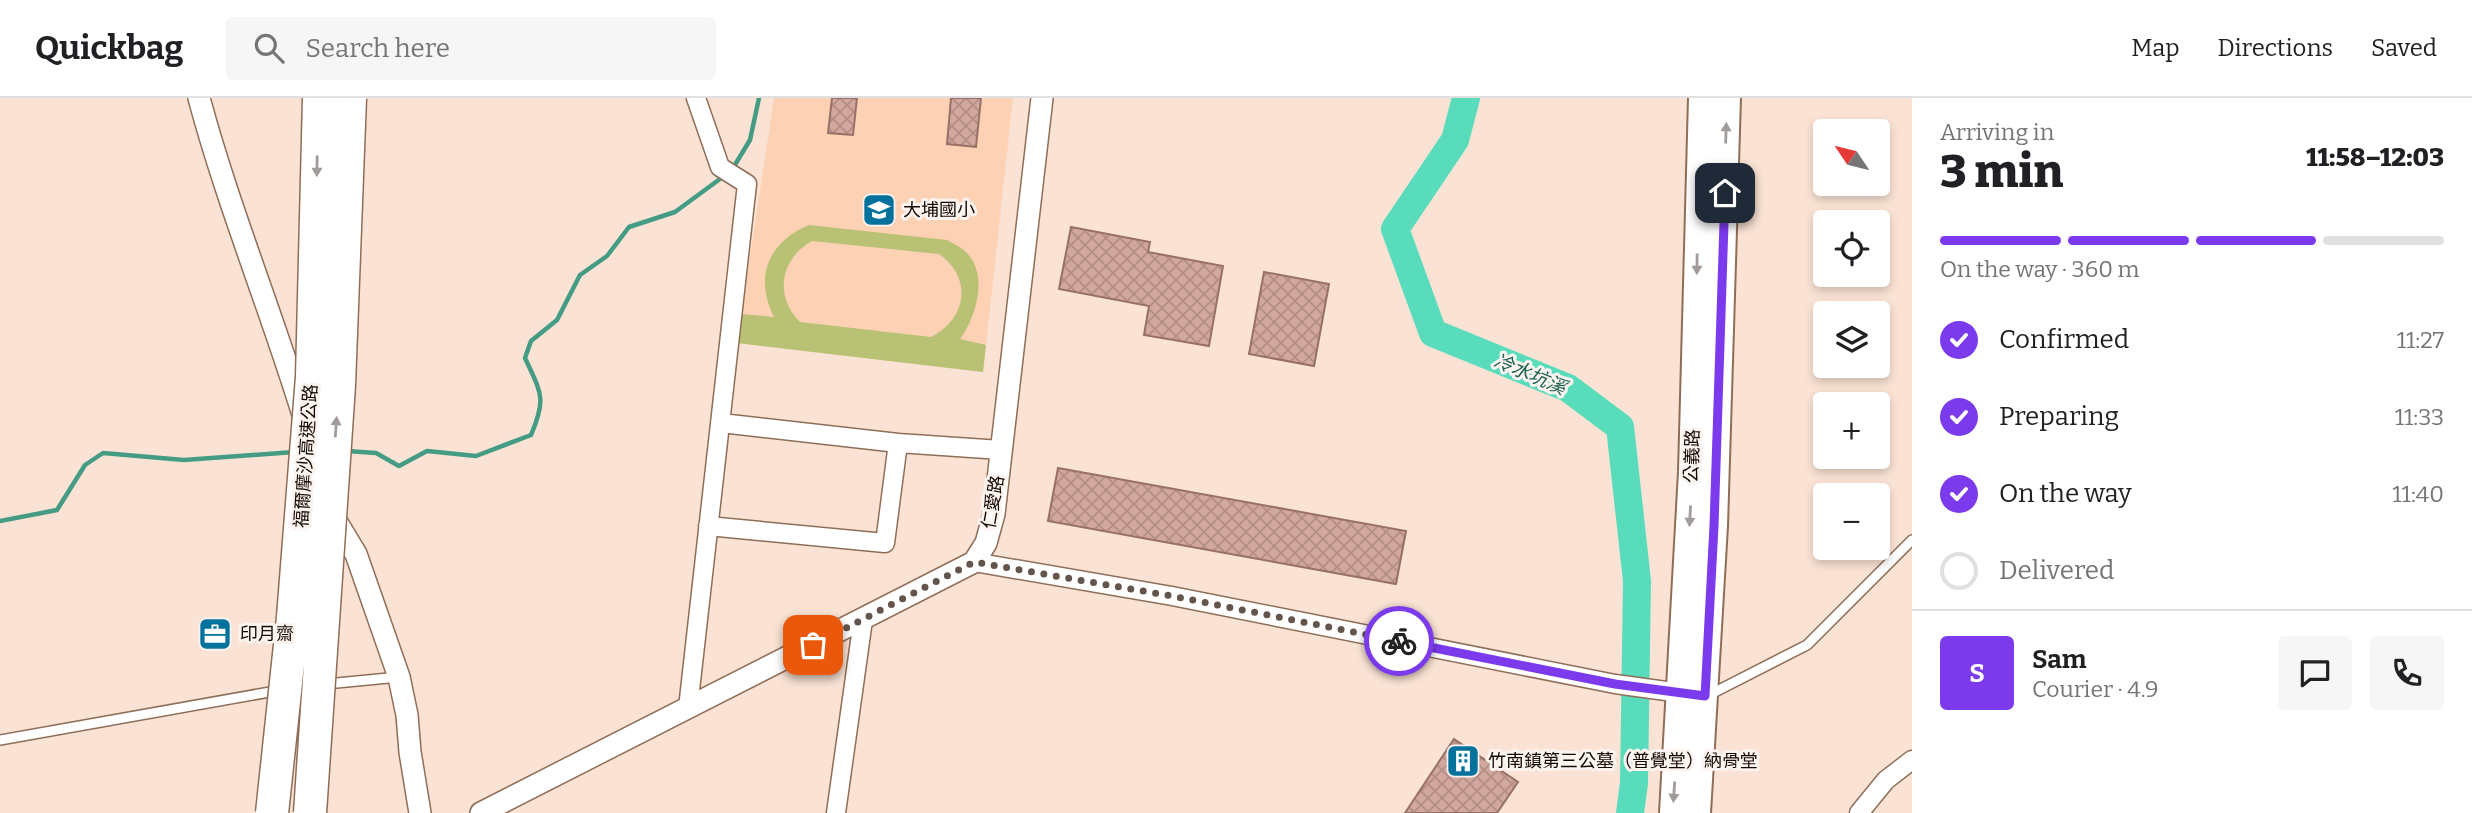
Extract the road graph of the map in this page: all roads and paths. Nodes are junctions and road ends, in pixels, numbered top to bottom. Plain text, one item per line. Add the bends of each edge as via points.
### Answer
1 (199, 98) edge
2 (319, 98) edge
3 (350, 98) edge
4 (696, 98) edge
5 (1042, 98) edge
6 (1702, 98) edge
7 (1727, 98) edge
8 (1724, 217) junction
9 (1698, 220) junction
10 (721, 423) junction
11 (898, 443) junction
12 (312, 445) junction
13 (1001, 450) junction
14 (290, 520) dead end
15 (335, 521) junction
16 (708, 526) junction
17 (1912, 540) edge
18 (974, 562) junction
19 (863, 620) junction
20 (277, 665) dead end
21 (399, 677) junction
22 (330, 683) junction
23 (275, 691) junction
24 (1682, 693) junction
25 (329, 696) dead end
26 (688, 708) junction
27 (272, 718) dead end
28 (0, 740) edge
29 (325, 748) dead end
30 (1912, 760) edge
31 (272, 813) edge
32 (310, 813) edge
33 (320, 813) edge
34 (420, 813) edge
35 (481, 813) edge
36 (836, 813) edge
37 (1673, 813) edge
38 (1697, 813) edge
39 (1859, 813) edge

1 - 12 street
2 -> 31 highway, 福爾摩沙高速公路, bridge via 312,377
32 -> 3 highway, 福爾摩沙高速公路, bridge via 339,384
4 - 10 street via 728,172 747,184
5 - 13 street, 仁愛路
6 - 9 main road, 公義路
8 -> 7 main road, 公義路
8 - 9 main road
8 - 24 main road, 公義路 via 1714,526
9 -> 24 main road, 公義路
10 - 11 street
10 - 16 street
11 - 13 street
11 - 16 street via 885,543
12 - 14 lane via 296,454
12 - 15 street
13 - 18 street, 仁愛路 via 994,514 986,543
15 - 21 street via 356,554
15 - 22 lane
16 - 26 street
17 - 24 lane via 1807,645
18 - 19 street
18 - 24 street
19 - 26 street
19 - 36 street
20 - 23 lane
21 - 22 lane
21 - 34 street
22 - 23 lane
22 - 25 lane
23 - 27 lane
23 - 28 lane
24 -> 37 main road, 公義路
24 - 38 main road, 公義路
26 - 35 street
29 - 33 lane
30 - 39 street via 1886,780

